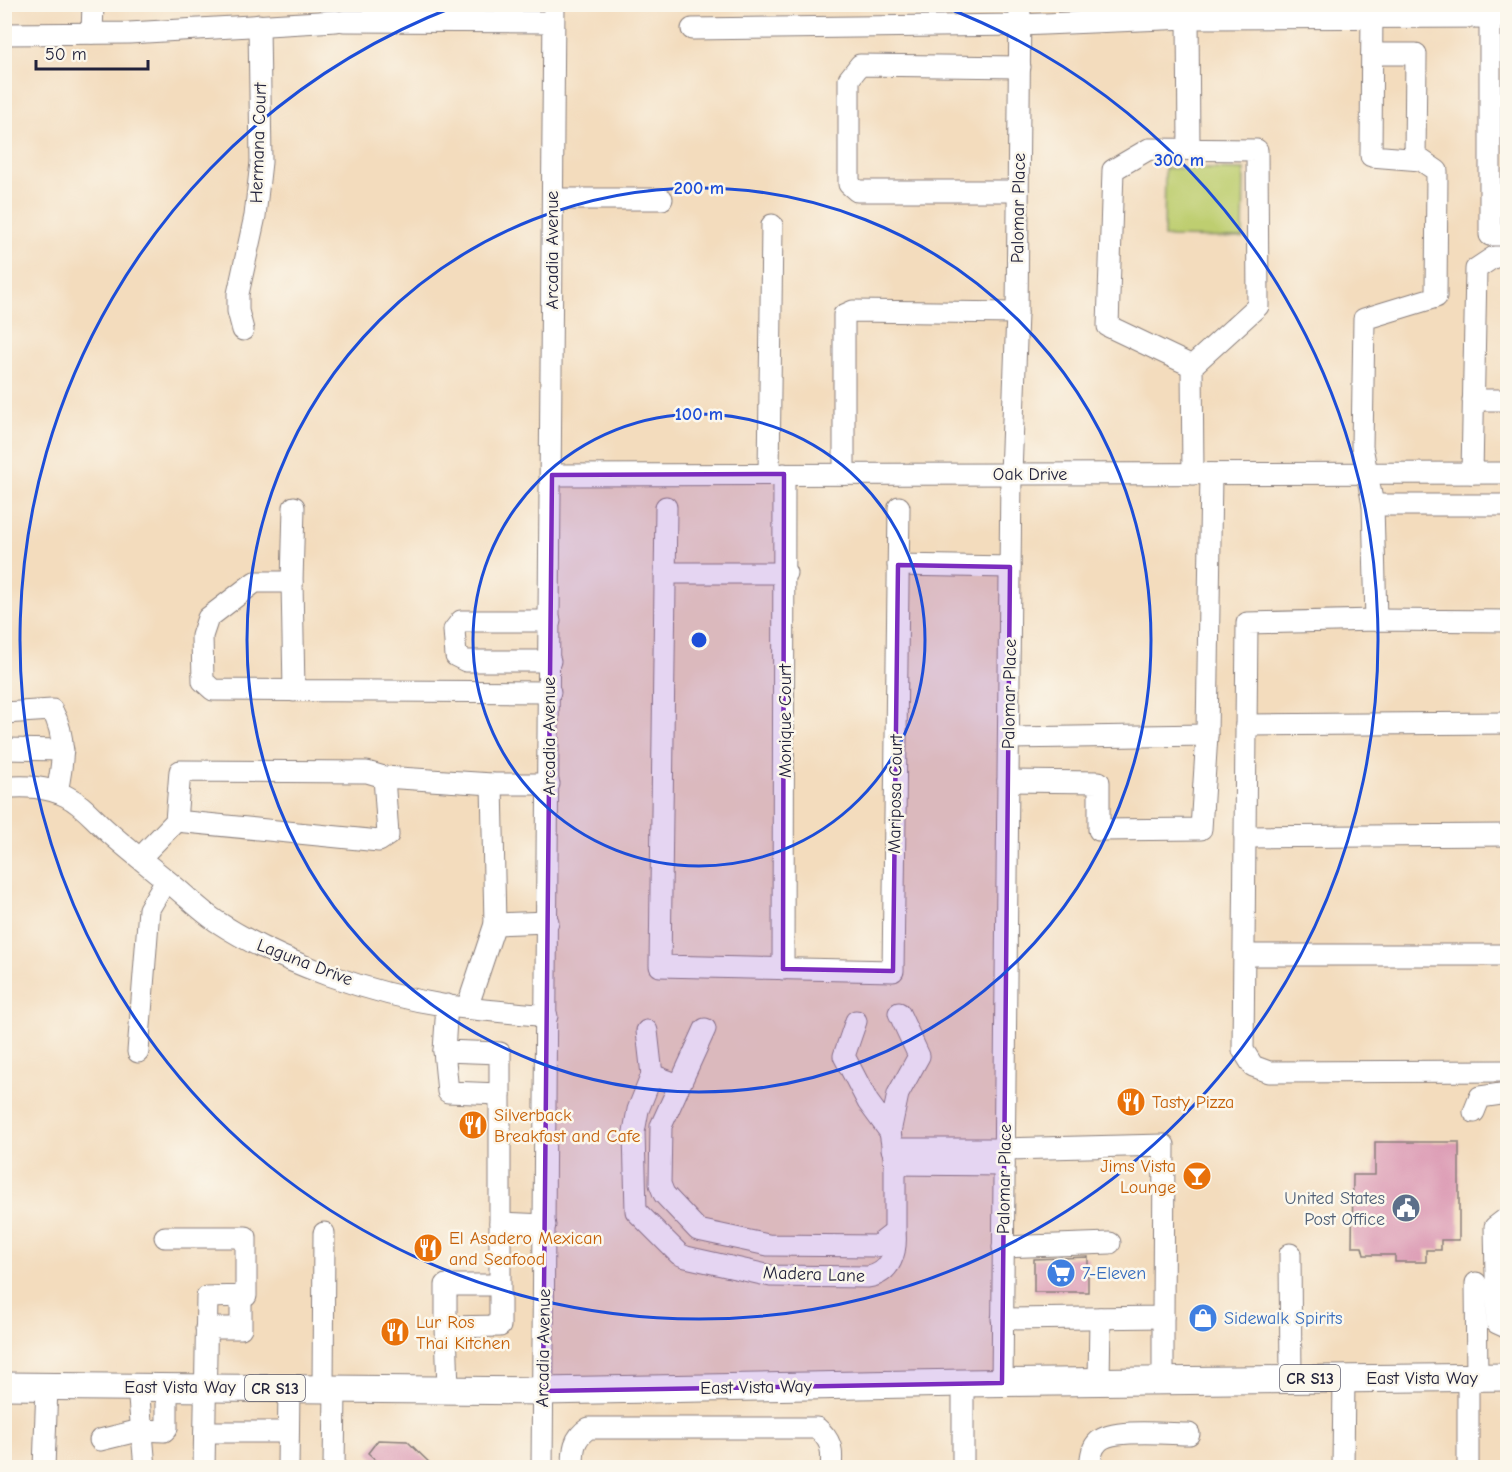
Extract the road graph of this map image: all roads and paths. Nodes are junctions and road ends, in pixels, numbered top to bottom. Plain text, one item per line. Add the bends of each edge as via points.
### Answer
1 (93, 4) edge
2 (1292, 11) edge
3 (1372, 11) edge
4 (554, 13) edge
5 (1088, 13) edge
6 (1020, 15) edge
7 (1499, 17) edge
8 (1188, 18) junction
9 (259, 25) junction
10 (692, 29) dead end
11 (92, 33) junction
12 (4, 34) edge
13 (1372, 54) junction
14 (1020, 67) junction
15 (1189, 149) junction
16 (1415, 159) junction
17 (1018, 191) junction
18 (553, 200) junction
19 (662, 200) dead end
20 (772, 225) dead end
21 (1508, 235) edge
22 (1508, 256) edge
23 (1017, 313) junction
24 (243, 330) dead end
25 (1192, 366) junction
26 (1473, 400) junction
27 (1508, 400) edge
28 (1366, 473) junction
29 (1472, 473) junction
30 (1508, 473) edge
31 (777, 474) junction
32 (844, 474) junction
33 (1011, 474) junction
34 (1202, 474) junction
35 (552, 475) junction
36 (1373, 505) junction
37 (1508, 505) edge
38 (294, 507) dead end
39 (666, 507) dead end
40 (899, 507) dead end
41 (898, 565) junction
42 (1010, 567) junction
43 (664, 573) junction
44 (786, 573) junction
45 (292, 582) junction
46 (1376, 620) junction
47 (550, 621) junction
48 (1508, 621) edge
49 (550, 661) junction
50 (294, 691) junction
51 (550, 692) junction
52 (4, 713) edge
53 (1508, 723) edge
54 (1246, 724) junction
55 (1207, 735) junction
56 (1009, 738) junction
57 (4, 749) edge
58 (63, 750) junction
59 (384, 777) junction
60 (1008, 781) junction
61 (492, 784) junction
62 (549, 784) junction
63 (4, 788) edge
64 (57, 792) junction
65 (176, 821) junction
66 (1508, 835) edge
67 (1245, 837) junction
68 (140, 858) junction
69 (166, 880) junction
70 (548, 922) junction
71 (495, 924) junction
72 (1245, 955) junction
73 (1508, 955) edge
74 (783, 969) junction
75 (457, 1006) junction
76 (899, 1013) dead end
77 (547, 1016) junction
78 (856, 1022) dead end
79 (705, 1029) dead end
80 (646, 1030) dead end
81 (444, 1051) junction
82 (138, 1052) dead end
83 (1508, 1071) edge
84 (652, 1075) junction
85 (679, 1085) junction
86 (1508, 1093) edge
87 (500, 1094) junction
88 (1474, 1112) dead end
89 (892, 1148) junction
90 (1004, 1157) junction
91 (1508, 1217) edge
92 (500, 1223) junction
93 (545, 1225) junction
94 (895, 1232) junction
95 (324, 1233) dead end
96 (165, 1236) dead end
97 (1110, 1243) dead end
98 (761, 1244) junction
99 (1003, 1247) junction
100 (1290, 1254) dead end
101 (754, 1272) junction
102 (1476, 1283) dead end
103 (500, 1285) junction
104 (241, 1296) junction
105 (1163, 1317) junction
106 (1100, 1318) junction
107 (1002, 1319) junction
108 (446, 1327) junction
109 (206, 1328) junction
110 (1508, 1328) edge
111 (1472, 1377) junction
112 (1508, 1377) edge
113 (1344, 1378) junction
114 (1291, 1379) junction
115 (1163, 1380) junction
116 (1099, 1381) junction
117 (963, 1383) junction
118 (1002, 1383) junction
119 (4, 1386) edge
120 (47, 1386) junction
121 (138, 1387) junction
122 (167, 1387) junction
123 (205, 1388) junction
124 (289, 1388) junction
125 (329, 1389) junction
126 (448, 1390) junction
127 (543, 1391) junction
128 (141, 1430) junction
129 (205, 1432) junction
130 (288, 1432) junction
131 (1189, 1434) dead end
132 (100, 1440) dead end
133 (44, 1467) edge
134 (145, 1467) edge
135 (204, 1467) edge
136 (288, 1467) edge
137 (334, 1467) edge
138 (542, 1467) edge
139 (573, 1467) edge
140 (831, 1467) edge
141 (963, 1467) edge
142 (1090, 1467) edge
143 (1343, 1467) edge
144 (1468, 1467) edge

1 - 11 street
2 - 3 street
2 - 8 street
3 - 7 street
3 - 13 street
4 - 9 street
4 - 18 street, Arcadia Avenue
5 - 6 street
5 - 8 street
6 - 10 street
6 - 14 street, Palomar Place
7 - 21 street via 1490,235
8 - 15 street
9 - 11 street
9 - 24 street, Hermana Court via 261,162 255,216 238,294
11 - 12 street
13 - 16 street via 1371,156
13 - 16 street via 1416,54
14 - 17 street, Palomar Place
14 - 17 street via 860,64 849,79 849,184 857,191
15 - 25 street via 1257,150 1258,306
15 - 25 street via 1149,149 1113,170 1108,326
16 - 28 street via 1437,171 1436,297 1364,319 1362,447
17 - 23 street, Palomar Place
18 - 19 street
18 - 35 street, Arcadia Avenue
20 - 31 street, Monique Court
22 - 26 street via 1494,257 1476,270
23 - 32 street via 853,311 844,315
23 - 33 street, Palomar Place
25 - 34 street
26 - 27 street
26 - 29 street
28 - 29 street, Oak Drive
28 - 34 street, Oak Drive
28 - 36 street
29 - 30 street, Oak Drive
31 - 32 street, Oak Drive
31 - 35 street, Oak Drive
31 - 44 street, Monique Court
32 - 33 street, Oak Drive
33 - 34 street, Oak Drive
33 - 42 street, Palomar Place
34 - 55 street via 1210,506
35 - 47 street, Arcadia Avenue
36 - 37 street
36 - 46 street
38 - 45 street
39 - 43 street
40 - 41 street, Mariposa Court
41 - 42 street
41 - 74 street, Mariposa Court via 893,971
42 - 56 street, Palomar Place
43 - 44 street
43 - 74 street via 660,966
44 - 74 street, Monique Court
45 - 50 street
45 - 50 street via 255,582 208,618 202,636 202,669 203,681 213,690
46 - 48 street
46 - 54 street via 1247,623
47 - 49 street, Arcadia Avenue
47 - 49 street via 461,621 454,630 456,656 466,662
49 - 51 street, Arcadia Avenue
50 - 51 street
51 - 62 street, Arcadia Avenue
52 - 58 street via 52,710 61,726
53 - 54 street
54 - 67 street
55 - 56 street
55 - 60 street via 1202,829 1099,830 1099,782
56 - 60 street, Palomar Place
57 - 58 street
58 - 64 street
59 - 61 street
59 - 65 street via 367,772 180,771
59 - 65 street via 388,835 379,840
60 - 90 street, Palomar Place
61 - 62 street
61 - 71 street
62 - 70 street, Arcadia Avenue
63 - 64 street, Laguna Drive via 19,786
64 - 68 street, Laguna Drive via 86,808
65 - 68 street
66 - 67 street
67 - 72 street
68 - 69 street, Laguna Drive
69 - 75 street, Laguna Drive via 216,921 260,948 312,969 393,993
69 - 82 street via 149,909
70 - 71 street
70 - 77 street, Arcadia Avenue
71 - 75 street
72 - 73 street
72 - 83 street via 1243,1050 1253,1066 1269,1072
75 - 77 street, Laguna Drive
75 - 81 street
76 - 89 street, Madera Lane via 919,1056 898,1094
77 - 93 street, Arcadia Avenue
78 - 89 street via 844,1056
79 - 85 street, Madera Lane
80 - 84 street
81 - 87 street via 448,1092
81 - 87 street via 500,1053
84 - 85 street
84 - 101 street, Madera Lane via 634,1132 636,1211 679,1254
85 - 98 street, Madera Lane via 661,1126 661,1189 698,1230
86 - 88 street via 1480,1097
87 - 92 street
89 - 90 street
89 - 94 street, Madera Lane
90 - 99 street, Palomar Place
90 - 105 street via 1164,1145
91 - 110 street via 1495,1227 1497,1323
92 - 93 street
92 - 103 street
93 - 127 street, Arcadia Avenue
94 - 98 street, Madera Lane via 877,1246
94 - 101 street, Madera Lane via 895,1254 874,1276 771,1276
95 - 125 street
96 - 104 street via 246,1237 246,1296
97 - 99 street
98 - 101 street
99 - 107 street, Palomar Place
100 - 114 street
102 - 111 street
103 - 108 street via 500,1326
103 - 108 street via 446,1285
104 - 109 street via 207,1297
104 - 109 street via 241,1328
105 - 106 street
105 - 115 street
106 - 107 street
106 - 116 street
107 - 118 street, Palomar Place
108 - 126 street
109 - 123 street
111 - 112 main road, East Vista Way / CR S13
111 - 113 main road, East Vista Way / CR S13
111 - 144 street
113 - 114 main road, East Vista Way / CR S13
113 - 143 street
114 - 115 main road, East Vista Way / CR S13
115 - 116 main road, East Vista Way / CR S13
116 - 118 main road, East Vista Way / CR S13
117 - 118 main road, East Vista Way / CR S13
117 - 127 main road, East Vista Way / CR S13
117 - 141 street
119 - 120 main road, East Vista Way / CR S13
120 - 121 main road, East Vista Way / CR S13
120 - 133 street
121 - 122 main road, East Vista Way / CR S13
121 - 128 street
122 - 123 main road, East Vista Way / CR S13
122 - 128 street via 167,1428
123 - 124 main road, East Vista Way / CR S13
123 - 129 street
124 - 125 main road, East Vista Way / CR S13
124 - 130 street
125 - 126 main road, East Vista Way / CR S13
125 - 137 street
126 - 127 main road, East Vista Way / CR S13
127 - 138 street, Arcadia Avenue
128 - 132 street
128 - 134 street
129 - 130 street
129 - 135 street
130 - 136 street
131 - 142 street via 1111,1434 1091,1452
139 - 140 street via 573,1445 580,1433 589,1428 817,1428 833,1450

